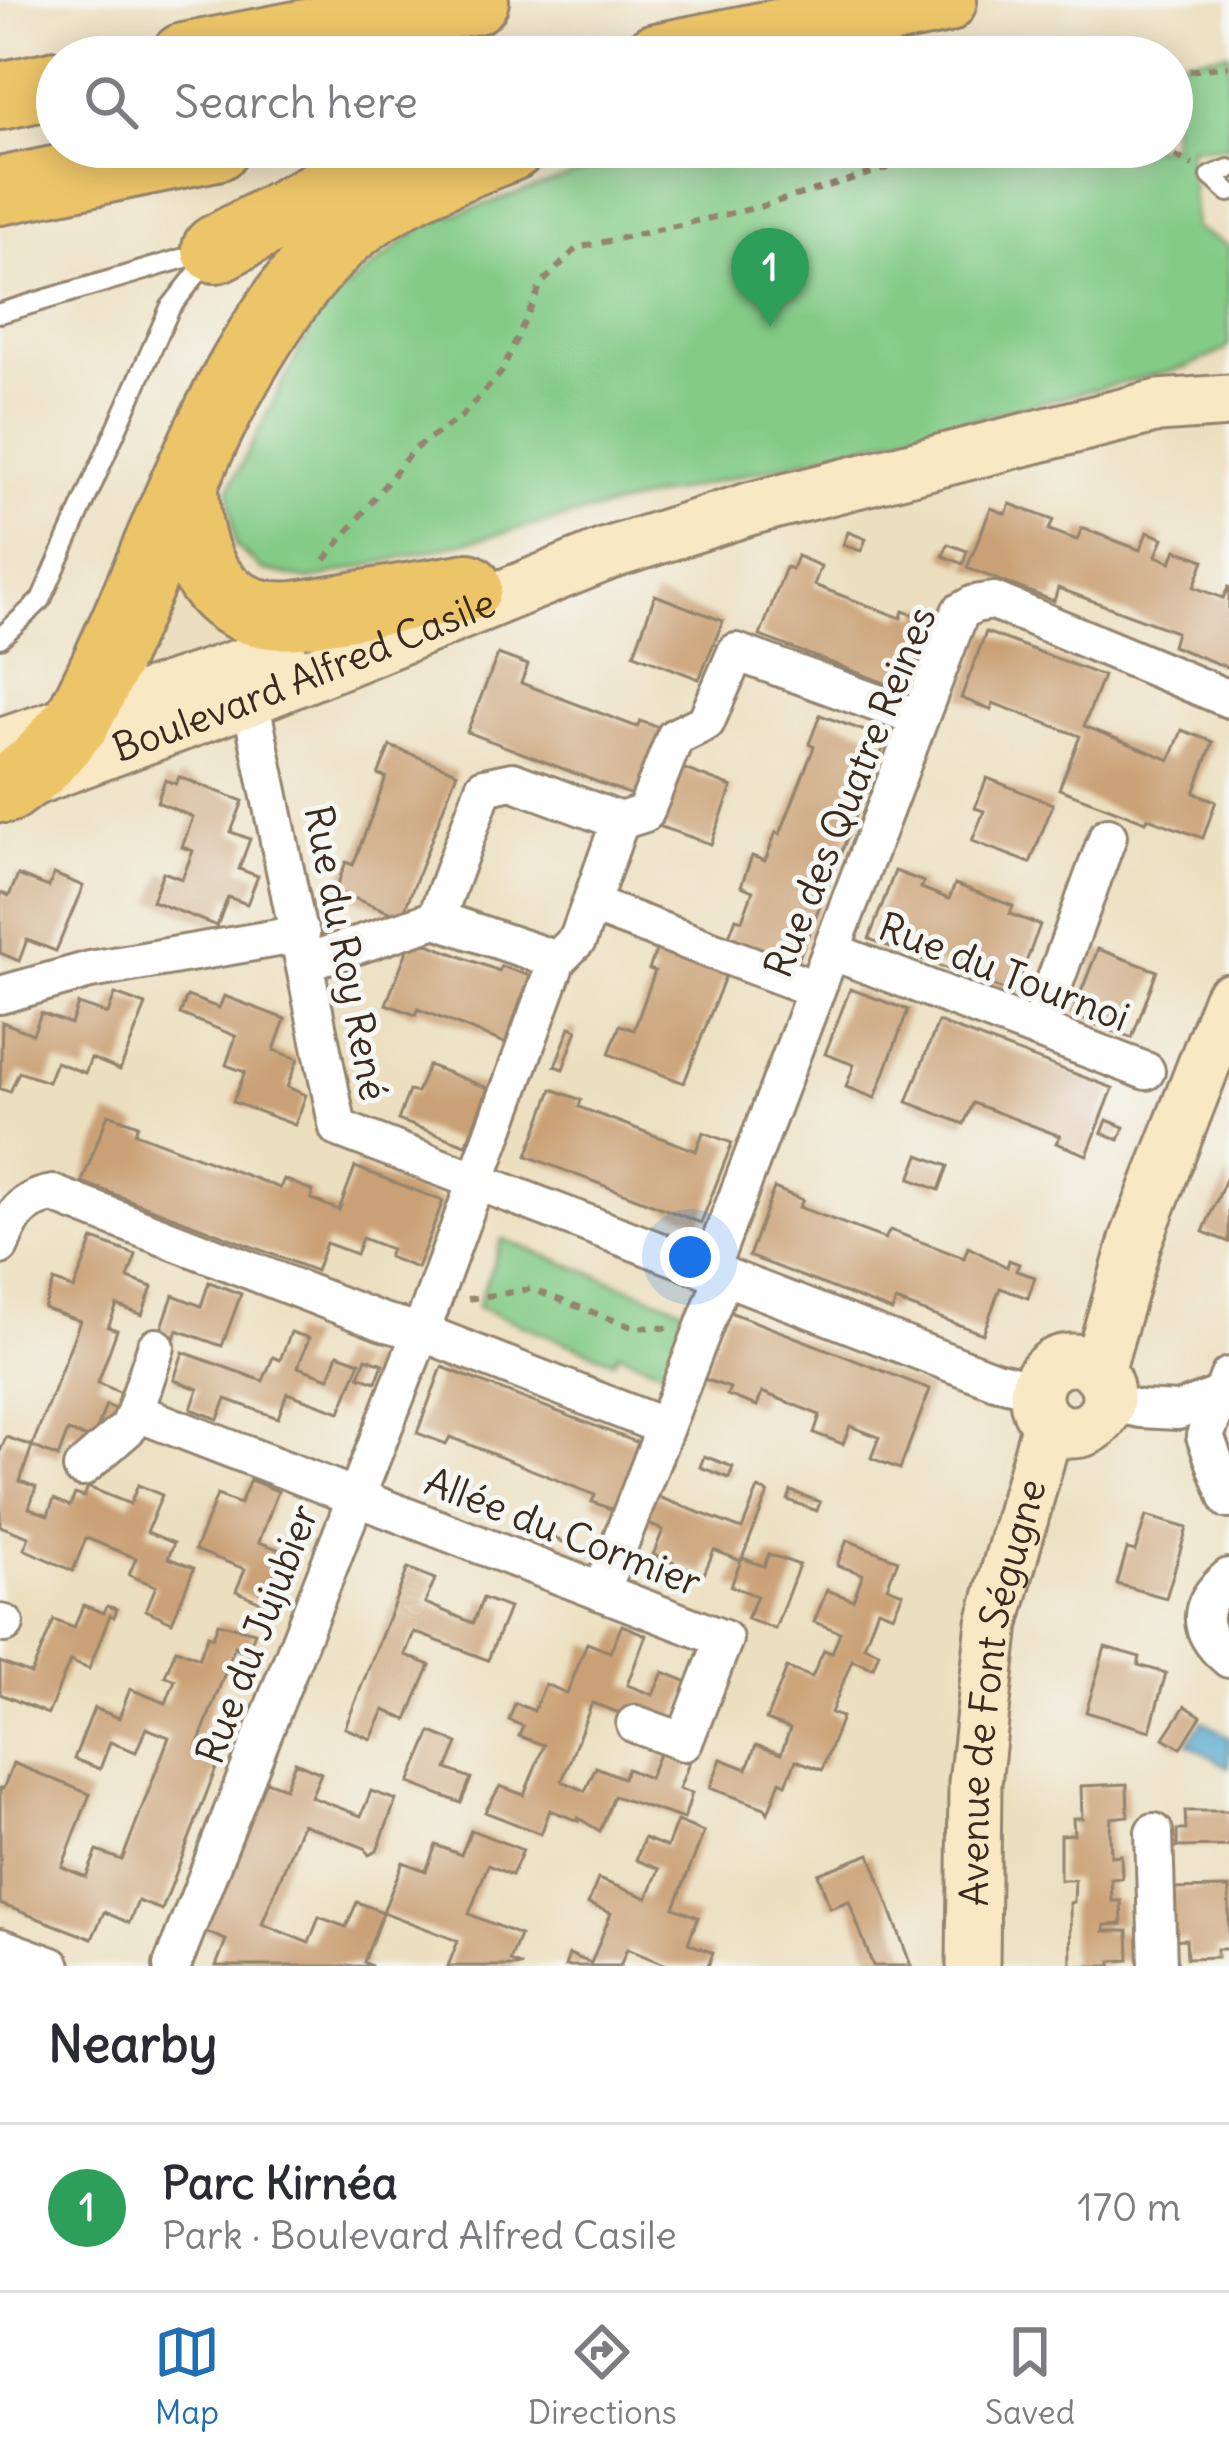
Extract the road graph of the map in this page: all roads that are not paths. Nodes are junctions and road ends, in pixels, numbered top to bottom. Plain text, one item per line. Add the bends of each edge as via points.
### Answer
1 (476, 0) edge
2 (912, 6) edge
3 (292, 36) edge
4 (761, 36) edge
5 (813, 36) edge
6 (36, 88) edge
7 (0, 96) edge
8 (113, 168) edge
9 (376, 168) edge
10 (456, 168) edge
11 (1220, 172) edge
12 (0, 191) edge
13 (1229, 192) edge
14 (216, 249) junction
15 (0, 313) edge
16 (1229, 369) edge
17 (1229, 401) edge
18 (1158, 406) junction
19 (185, 487) junction
20 (607, 554) junction
21 (468, 587) junction
22 (0, 638) edge
23 (250, 699) junction
24 (1229, 699) edge
25 (918, 718) junction
26 (77, 721) junction
27 (2, 775) edge
28 (620, 821) junction
29 (1108, 836) dead end
30 (592, 905) junction
31 (436, 919) junction
32 (303, 948) junction
33 (831, 951) junction
34 (557, 960) junction
35 (815, 989) junction
36 (0, 995) edge
37 (1229, 1000) edge
38 (1039, 1028) junction
39 (1146, 1071) dead end
40 (476, 1183) junction
41 (2, 1236) edge
42 (717, 1272) junction
43 (421, 1332) junction
44 (156, 1347) dead end
45 (1226, 1386) edge
46 (1072, 1396) junction
47 (135, 1412) junction
48 (664, 1427) junction
49 (82, 1468) dead end
50 (355, 1497) junction
51 (1229, 1500) edge
52 (1229, 1577) edge
53 (601, 1592) junction
54 (1229, 1659) edge
55 (634, 1724) dead end
56 (1154, 1832) dead end
57 (0, 1947) edge
58 (52, 1966) edge
59 (172, 1966) edge
60 (973, 1966) edge
61 (1003, 1966) edge
62 (1158, 1966) edge

1 - 3 highway
2 - 4 highway
2 - 5 highway
6 - 7 highway
8 - 12 highway
9 - 14 highway
10 - 19 highway via 391,200 331,246 238,374
11 - 13 lane
14 - 15 lane
14 - 22 lane via 170,308 41,600
16 - 18 street, Boulevard Alfred Casile
17 - 18 street, Boulevard Alfred Casile
18 - 20 street, Boulevard Alfred Casile via 749,509
19 - 21 highway via 203,574 243,607 280,617
19 - 26 highway
20 - 21 street, Boulevard Alfred Casile
20 - 23 street, Boulevard Alfred Casile
21 - 26 street, Boulevard Alfred Casile
23 - 27 street, Boulevard Alfred Casile
23 - 32 street, Rue du Roy René
24 - 25 street, Rue des Quatre Reines via 994,601 960,612
25 - 28 street via 736,652 706,722 675,737 645,813
25 - 33 street, Rue des Quatre Reines
26 - 27 highway via 39,765
28 - 30 street, Rue du Jujubier
28 - 31 street via 512,782 484,787
29 - 38 street
30 - 34 street, Rue du Jujubier via 578,939
30 - 35 street
31 - 32 street
31 - 34 street
32 - 36 street via 90,970
32 - 40 street, Rue du Roy René via 338,1128
33 - 35 street, Rue des Quatre Reines
33 - 38 street, Rue du Tournoi
34 - 40 street, Rue du Jujubier
35 - 42 street, Rue des Quatre Reines
37 - 46 street, Avenue de Font Ségugne
38 - 39 street, Rue du Tournoi
40 - 42 street, Rue du Roy René
40 - 43 street, Rue du Jujubier
41 - 43 street via 32,1198 53,1194
42 - 46 street, Rue du Roy René via 995,1380
42 - 48 street, Rue des Quatre Reines
43 - 48 street
43 - 50 street, Rue du Jujubier
44 - 47 street
45 - 46 street, Rue du Roy René via 1178,1411
45 - 51 street via 1205,1436
46 - 60 street, Avenue de Font Ségugne via 993,1623 975,1783
46 - 61 street, Avenue de Font Ségugne via 1017,1636 1001,1769
47 - 49 street
47 - 50 street, Allée du Cormier
48 - 53 street, Rue des Quatre Reines
50 - 53 street, Allée du Cormier
50 - 59 street, Rue du Jujubier
52 - 54 street via 1210,1592 1203,1617 1209,1642
53 - 55 street, Allée du Cormier via 724,1639 684,1742
56 - 62 street
57 - 58 street

